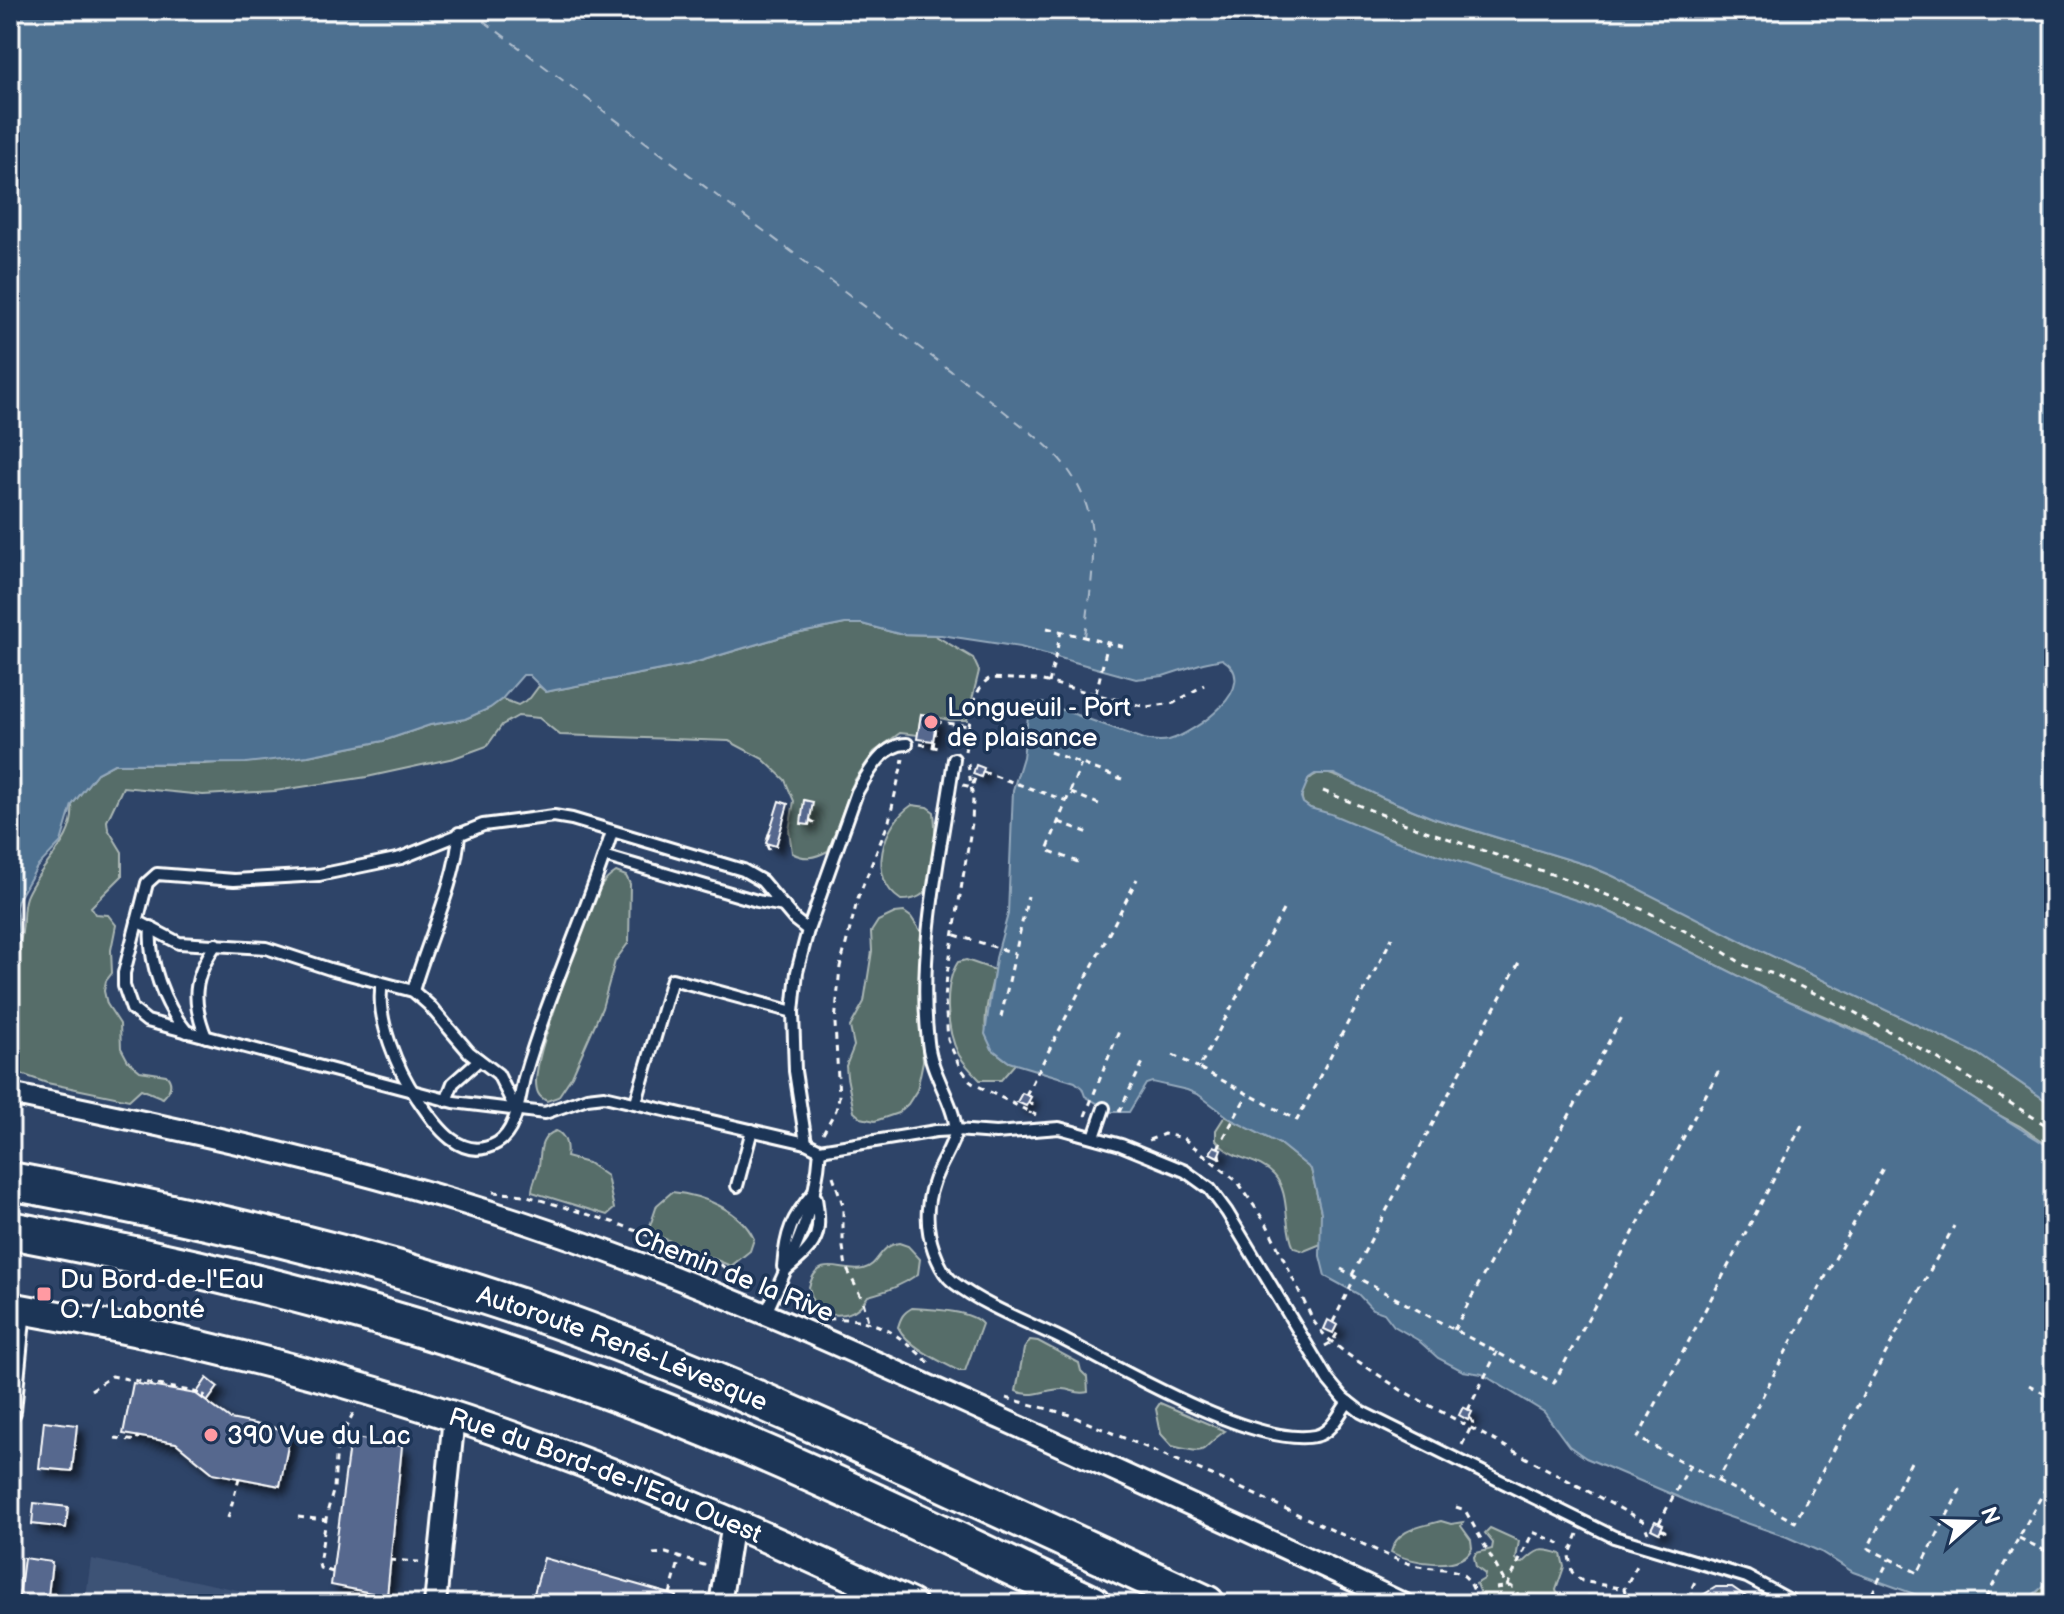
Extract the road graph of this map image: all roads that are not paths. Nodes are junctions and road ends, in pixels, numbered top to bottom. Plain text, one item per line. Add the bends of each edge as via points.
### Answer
1 (912, 742) road end
2 (955, 755) road end
3 (612, 832) junction
4 (459, 833) junction
5 (604, 856) junction
6 (784, 906) junction
7 (137, 921) junction
8 (151, 927) junction
9 (808, 930) junction
10 (216, 944) junction
11 (382, 984) junction
12 (413, 991) junction
13 (793, 1012) junction
14 (188, 1033) junction
15 (206, 1037) junction
16 (479, 1060) junction
17 (413, 1093) junction
18 (10, 1094) edge
19 (446, 1101) junction
20 (636, 1102) junction
21 (1104, 1108) dead end
22 (516, 1110) junction
23 (752, 1130) junction
24 (956, 1130) junction
25 (1094, 1137) junction
26 (806, 1143) junction
27 (820, 1150) junction
28 (10, 1181) edge
29 (737, 1186) dead end
30 (815, 1191) junction
31 (10, 1230) edge
32 (783, 1273) junction
33 (15, 1308) edge
34 (766, 1313) junction
35 (1348, 1402) junction
36 (10, 1411) edge
37 (454, 1417) junction
38 (733, 1523) junction
39 (435, 1604) edge
40 (720, 1604) edge
41 (911, 1604) edge
42 (1092, 1604) edge
43 (1206, 1604) edge
44 (1403, 1604) edge
45 (1797, 1604) edge

1 - 9 lane via 883,755 857,792
2 - 24 lane via 926,952 929,1053
3 - 4 lane via 554,816
3 - 5 lane
3 - 6 lane via 743,870 762,881
4 - 7 lane via 392,861 319,875 234,880 157,874 147,883
4 - 12 lane
5 - 6 lane
5 - 22 lane
6 - 9 lane
7 - 8 lane
7 - 14 lane via 124,973 127,999 147,1021
8 - 10 lane via 179,943
8 - 14 lane via 155,966
9 - 13 lane
10 - 11 lane via 266,948
10 - 15 lane via 201,968 195,998
11 - 12 lane
11 - 17 lane via 381,1009
12 - 16 lane
13 - 20 lane via 672,979
13 - 26 lane
14 - 15 lane
15 - 17 lane
16 - 19 lane via 453,1083
16 - 22 lane via 498,1074
17 - 19 lane
17 - 22 lane via 449,1139 478,1148 502,1140
18 - 34 street, Chemin de la Rive via 208,1136 440,1196 605,1250
19 - 22 lane
20 - 22 lane via 596,1096 545,1113
20 - 23 lane
21 - 25 lane
23 - 26 lane
23 - 29 lane
24 - 25 lane via 1059,1128
24 - 27 lane
24 - 35 lane via 933,1183 927,1213 934,1251 953,1282 1179,1399 1257,1430 1294,1437 1323,1434
25 - 35 lane via 1185,1171 1210,1189 1328,1380
26 - 27 lane
27 - 30 lane
28 - 43 highway, Autoroute René-Lévesque via 284,1238 558,1320 757,1398
30 - 32 lane via 794,1215 785,1238
30 - 32 lane via 820,1224 811,1250
31 - 42 highway, Autoroute René-Lévesque via 274,1286 518,1358 732,1440
32 - 34 lane
33 - 36 street
33 - 37 street, Rue du Bord-de-l'Eau Ouest via 250,1357
34 - 44 street, Chemin de la Rive
35 - 45 lane via 1614,1537 1747,1577
37 - 38 street, Rue du Bord-de-l'Eau Ouest
37 - 39 street
38 - 40 street
38 - 41 street, Rue du Bord-de-l'Eau Ouest

